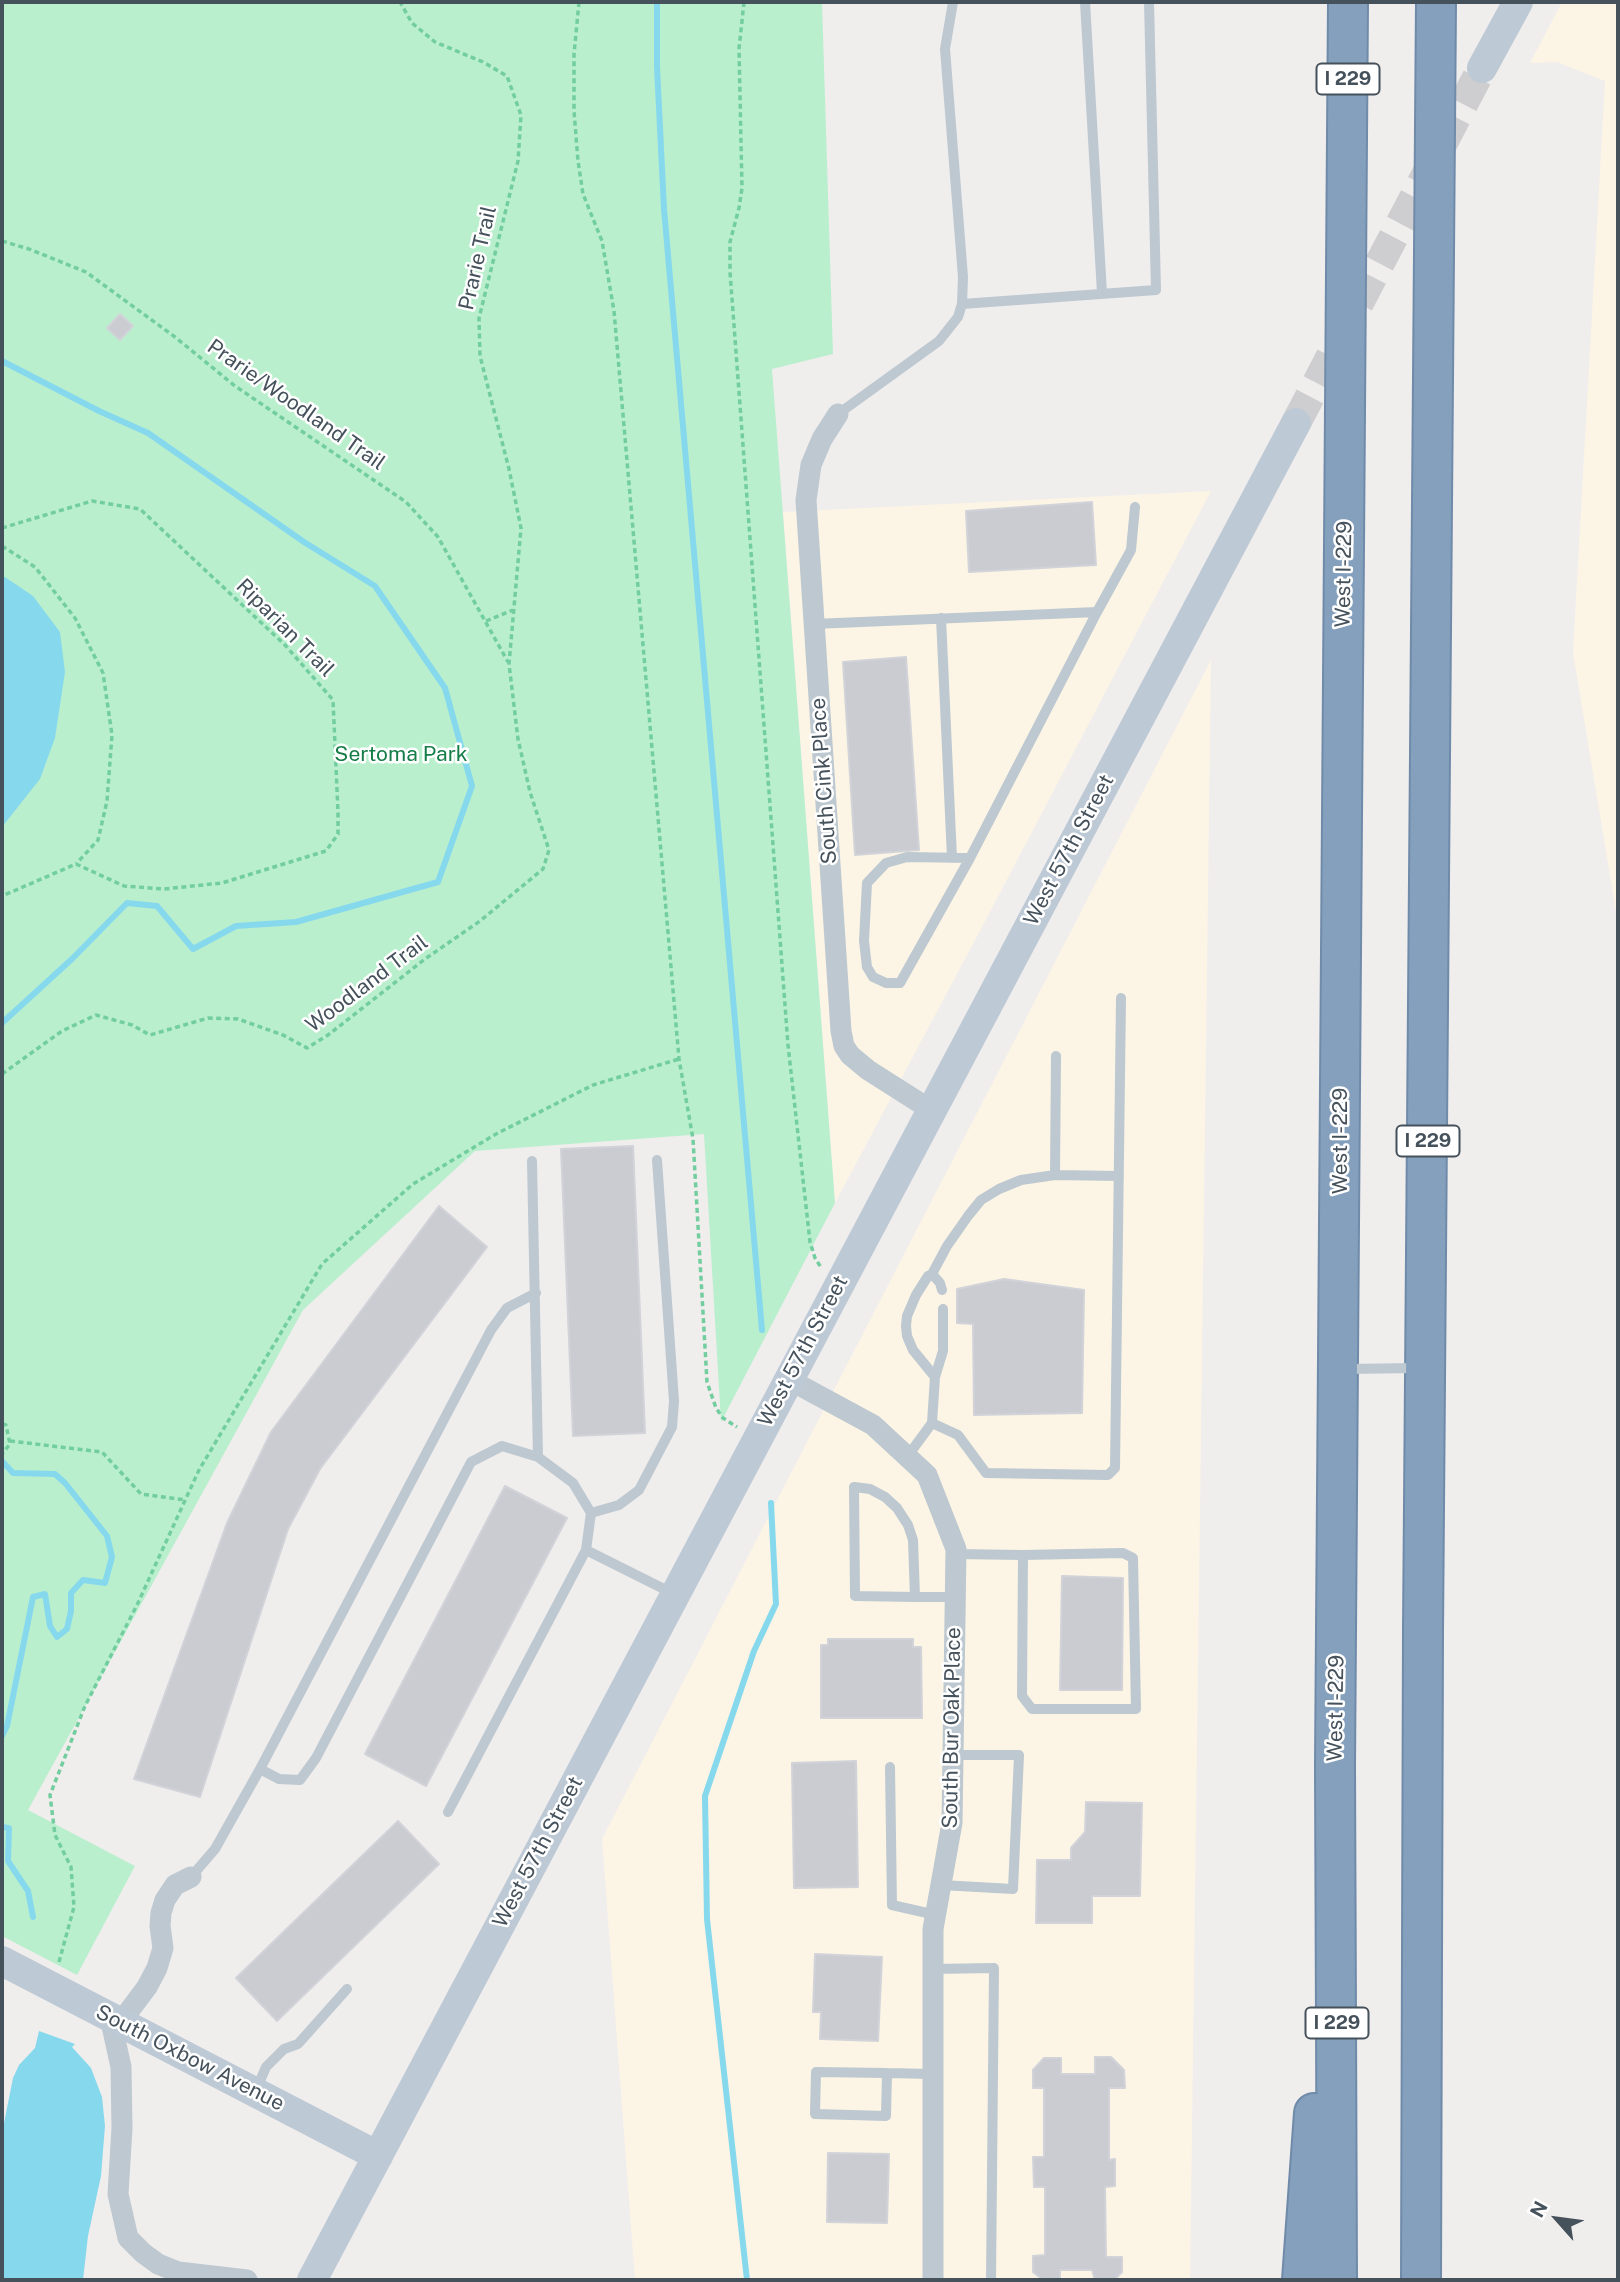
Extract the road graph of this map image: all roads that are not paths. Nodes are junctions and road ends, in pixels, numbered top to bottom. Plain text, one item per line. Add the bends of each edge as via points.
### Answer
1 (953, 2) edge
2 (1085, 2) edge
3 (1149, 2) edge
4 (1348, 2) edge
5 (1436, 2) edge
6 (1518, 2) edge
7 (1482, 68) tunnel mouth
8 (1102, 293) junction
9 (962, 304) junction
10 (838, 414) joint
11 (1296, 423) tunnel mouth
12 (1135, 507) dead end
13 (1097, 612) junction
14 (942, 618) junction
15 (814, 624) junction
16 (952, 858) junction
17 (970, 858) junction
18 (1121, 998) dead end
19 (1056, 1056) dead end
20 (931, 1110) junction
21 (657, 1160) dead end
22 (531, 1161) dead end
23 (1055, 1175) junction
24 (1119, 1176) junction
25 (932, 1274) junction
26 (942, 1290) dead end
27 (536, 1293) junction
28 (943, 1309) dead end
29 (1426, 1367) junction
30 (1340, 1369) junction
31 (935, 1377) junction
32 (788, 1379) junction
33 (932, 1423) junction
34 (538, 1457) junction
35 (907, 1457) junction
36 (591, 1513) junction
37 (586, 1549) junction
38 (956, 1554) junction
39 (1023, 1555) junction
40 (675, 1594) junction
41 (915, 1597) junction
42 (956, 1597) junction
43 (953, 1755) junction
44 (1335, 1765) junction
45 (890, 1767) dead end
46 (260, 1769) junction
47 (449, 1812) dead end
48 (191, 1877) joint
49 (941, 1885) junction
50 (936, 1915) junction
51 (2, 1961) edge
52 (933, 1969) junction
53 (347, 1989) dead end
54 (1422, 2014) junction
55 (115, 2020) junction
56 (887, 2073) junction
57 (933, 2074) junction
58 (254, 2092) junction
59 (378, 2156) junction
60 (247, 2280) edge
61 (313, 2280) edge
62 (933, 2280) edge
63 (991, 2280) edge
64 (1302, 2280) edge
65 (1337, 2280) edge
66 (1421, 2280) edge
67 (1435, 2280) edge

1 - 9 lane via 945,49 964,277
2 - 8 lane
3 - 8 lane via 1156,290
4 - 30 highway, West I-229 / I 229
5 - 29 highway, I 229
6 - 7 main road
8 - 9 lane
9 - 10 lane via 939,341
10 - 15 street, South Cink Place via 811,465 806,500
11 - 20 main road, West 57th Street
12 - 13 lane via 1130,550
13 - 14 lane
13 - 17 lane
14 - 15 lane
14 - 16 lane
15 - 20 street, South Cink Place via 844,1046 868,1070
16 - 17 lane
16 - 17 lane via 907,857 886,863 867,883 863,941 873,977 900,983
18 - 24 lane
19 - 23 lane
20 - 32 main road, West 57th Street
21 - 36 lane via 672,1426 639,1490 619,1504
22 - 27 lane
23 - 24 lane
23 - 25 lane via 1021,1180 981,1200
24 - 33 lane via 1113,1472 986,1473 958,1435
25 - 26 lane
25 - 31 lane via 916,1295 906,1326 913,1350
27 - 34 lane
27 - 46 lane via 507,1308 491,1330
28 - 31 lane via 943,1351
29 - 30 lane
29 - 54 highway, I 229
30 - 44 highway, West I-229 / I 229
31 - 33 lane
32 - 35 street, South Bur Oak Place via 873,1425
32 - 40 main road, West 57th Street
33 - 35 lane
34 - 36 lane via 573,1483
34 - 46 lane via 502,1446 471,1462 316,1758 300,1780 279,1779
35 - 38 street, South Bur Oak Place via 926,1475
36 - 37 lane
37 - 40 lane
37 - 47 lane
38 - 39 lane
38 - 42 street, South Bur Oak Place
39 - 39 lane via 1123,1553 1133,1558 1136,1709 1032,1709 1022,1696
40 - 59 main road, West 57th Street
41 - 41 lane via 855,1595 854,1487 885,1497 908,1525 913,1540
41 - 42 lane
42 - 43 street, South Bur Oak Place
43 - 49 street, South Bur Oak Place via 953,1823
43 - 49 lane via 1019,1755 1013,1889
44 - 64 highway
44 - 65 highway, West I-229 / I 229
45 - 50 lane via 892,1905
46 - 48 lane via 215,1849
48 - 55 street via 175,1885 165,1900 160,1926 163,1948 157,1969 147,1987
49 - 50 street, South Bur Oak Place
50 - 52 street, South Bur Oak Place
51 - 55 main road, South Oxbow Avenue
52 - 57 street, South Bur Oak Place
52 - 63 lane via 994,1968
53 - 58 lane via 298,2044 284,2049 266,2067
54 - 66 highway, I 229
54 - 67 highway
55 - 58 main road, South Oxbow Avenue
55 - 60 street via 121,2067 118,2194 128,2238 158,2264 178,2272
56 - 56 lane via 816,2072 815,2114 887,2116
56 - 57 lane
57 - 62 street, South Bur Oak Place
58 - 59 main road, South Oxbow Avenue
59 - 61 main road, West 57th Street

